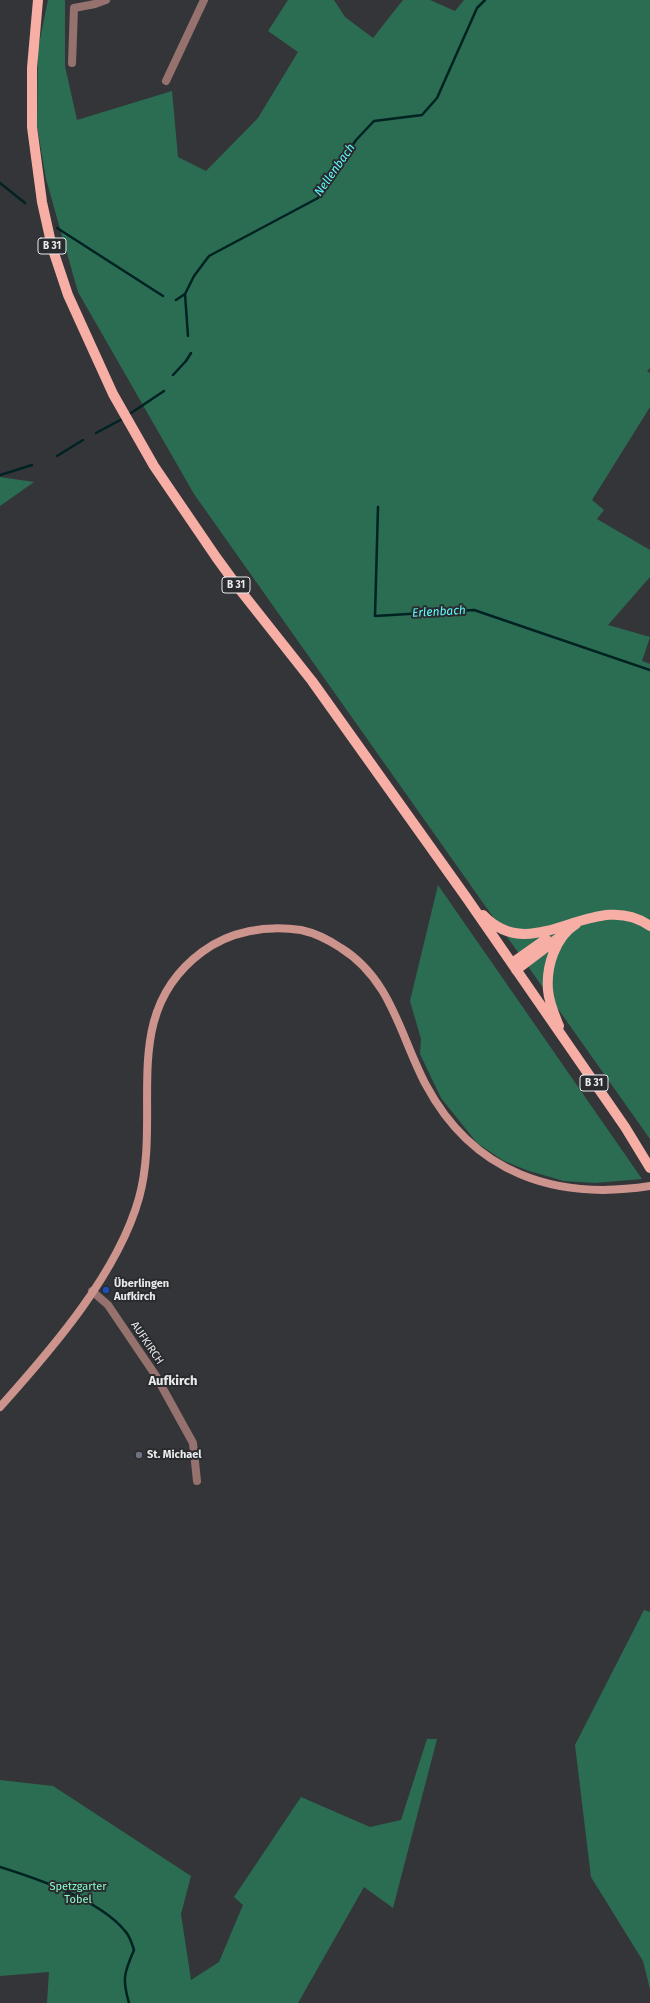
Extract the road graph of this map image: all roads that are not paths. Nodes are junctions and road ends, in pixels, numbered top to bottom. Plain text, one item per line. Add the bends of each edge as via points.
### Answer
1 (38, 0) edge
2 (106, 0) edge
3 (204, 0) edge
4 (72, 63) dead end
5 (166, 81) dead end
6 (466, 897) junction
7 (650, 926) edge
8 (567, 928) junction
9 (514, 966) junction
10 (563, 1039) junction
11 (650, 1168) edge
12 (650, 1186) edge
13 (92, 1291) junction
14 (0, 1407) edge
15 (197, 1480) dead end

1 - 6 main road, B 31 via 32,68 32,127 46,221 68,295 113,394 154,466 240,590 312,681
2 - 4 street via 74,8
3 - 5 street
6 - 8 main road via 488,920 506,931 526,935
6 - 9 main road, B 31
7 - 8 main road via 639,919 622,914 604,914
8 - 9 main road
8 - 10 main road via 553,956 548,978 550,1001
9 - 10 main road, B 31
10 - 11 main road, B 31 via 625,1127
12 - 13 street via 600,1190 557,1186 515,1172 481,1153 446,1116 427,1086 391,1004 375,978 354,956 330,941 303,931 276,928 250,930 222,939 192,959 174,976 160,999 151,1030 147,1063 148,1135 146,1164 139,1198 117,1250
13 - 14 street via 36,1367
13 - 15 street, AUFKIRCH via 108,1305 171,1402 193,1442

